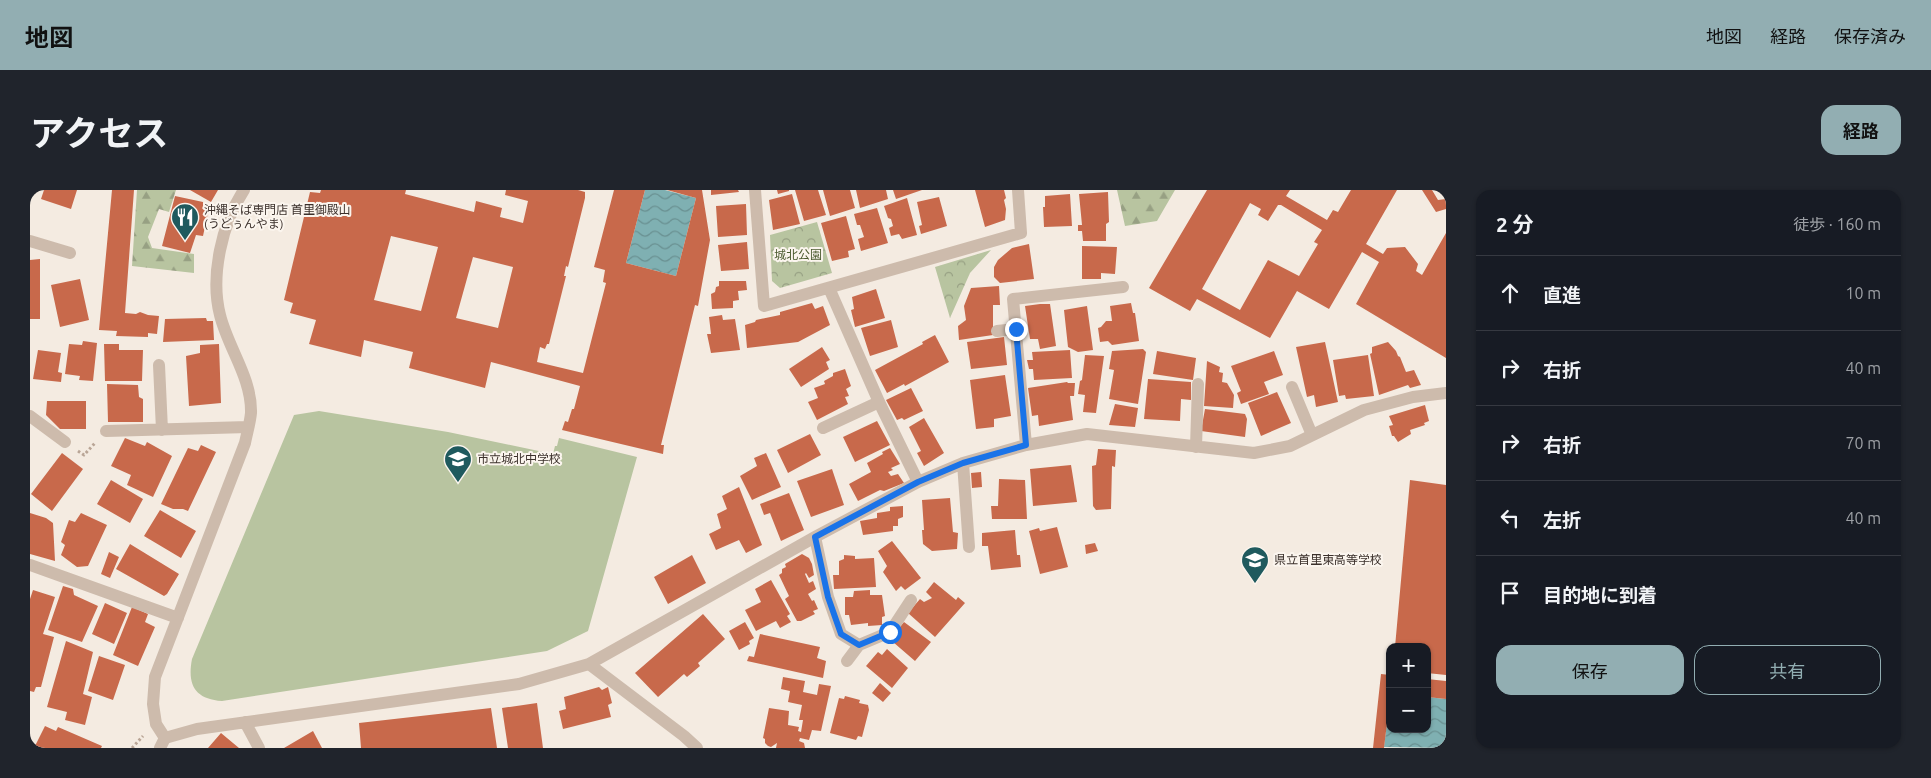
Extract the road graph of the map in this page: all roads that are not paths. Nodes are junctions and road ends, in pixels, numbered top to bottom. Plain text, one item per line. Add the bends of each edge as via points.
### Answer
1 (244, 190) edge
2 (755, 190) edge
3 (1018, 190) edge
4 (30, 241) edge
5 (70, 253) dead end
6 (1123, 287) dead end
7 (829, 288) junction
8 (1016, 329) junction
9 (997, 330) dead end
10 (159, 365) dead end
11 (1198, 384) dead end
12 (1292, 387) dead end
13 (1446, 393) edge
14 (878, 402) junction
15 (30, 416) edge
16 (248, 427) junction
17 (823, 428) dead end
18 (162, 430) junction
19 (106, 431) road end
20 (1312, 435) junction
21 (65, 442) road end
22 (1026, 445) junction
23 (1196, 447) junction
24 (963, 463) junction
25 (918, 482) junction
26 (815, 537) junction
27 (969, 547) dead end
28 (30, 565) edge
29 (911, 600) dead end
30 (178, 618) junction
31 (859, 645) junction
32 (847, 661) dead end
33 (589, 664) junction
34 (244, 722) junction
35 (163, 743) edge
36 (259, 748) edge
37 (697, 748) edge

1 - 16 street via 218,256 215,287 220,315 249,389 251,414
2 - 7 street via 764,306
3 - 7 street via 1021,233
4 - 5 street
6 - 8 street via 1013,299
7 - 14 street
8 - 9 street
8 - 22 street
10 - 18 street
11 - 23 street
12 - 20 street
13 - 20 street via 1413,397 1364,410
14 - 17 street
14 - 25 street
15 - 21 street
16 - 18 street
16 - 30 street via 245,443
18 - 19 street
20 - 23 street via 1290,446 1254,453
22 - 23 street via 1087,434
22 - 24 street
24 - 25 street
24 - 27 street
25 - 26 street
26 - 31 street via 828,597 841,634
26 - 33 street
28 - 30 street
29 - 31 street via 890,632
30 - 35 street via 155,678 153,704
31 - 32 street
33 - 34 street via 518,684
33 - 37 street
34 - 35 street via 198,729
34 - 36 street

